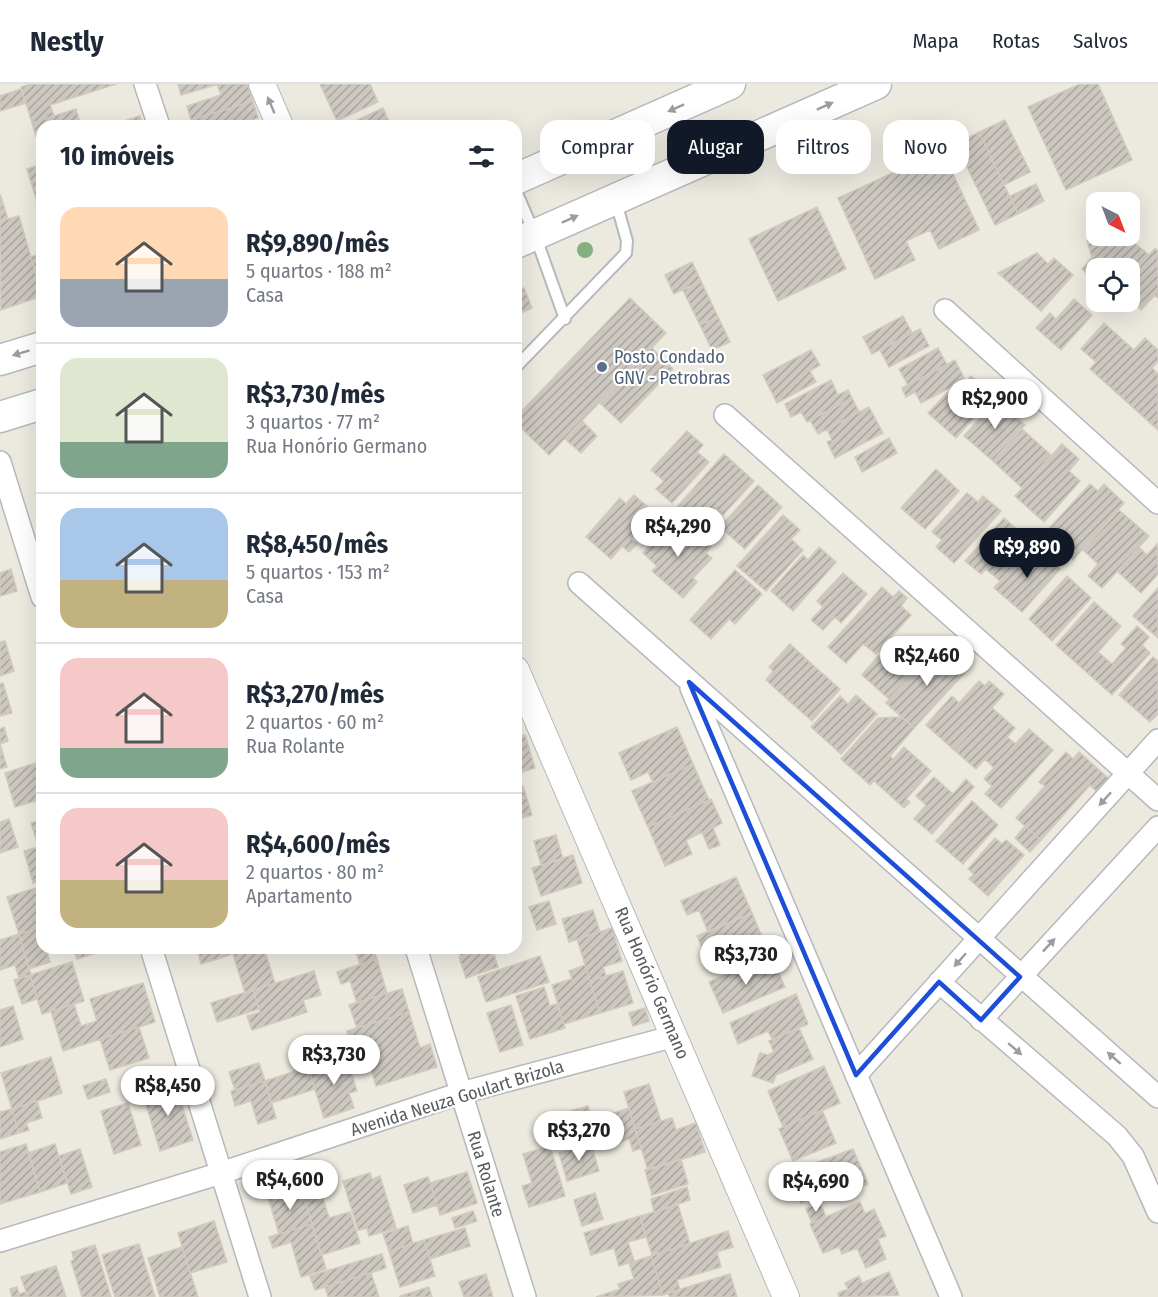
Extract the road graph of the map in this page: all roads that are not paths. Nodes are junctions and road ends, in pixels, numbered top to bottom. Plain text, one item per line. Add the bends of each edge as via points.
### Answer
1 (145, 84) edge
2 (262, 84) edge
3 (730, 84) edge
4 (876, 84) edge
5 (157, 120) edge
6 (277, 120) edge
7 (522, 175) edge
8 (615, 199) junction
9 (522, 220) edge
10 (526, 239) edge
11 (945, 310) dead end
12 (565, 319) junction
13 (36, 349) edge
14 (0, 360) edge
15 (522, 361) edge
16 (36, 406) edge
17 (725, 415) dead end
18 (0, 417) edge
19 (0, 462) edge
20 (1158, 502) edge
21 (36, 578) edge
22 (579, 583) dead end
23 (689, 682) junction
24 (522, 684) edge
25 (1158, 740) edge
26 (1128, 774) junction
27 (1158, 800) edge
28 (1158, 826) edge
29 (979, 939) junction
30 (153, 954) edge
31 (418, 954) edge
32 (1020, 977) junction
33 (939, 982) junction
34 (981, 1020) junction
35 (675, 1036) junction
36 (856, 1075) junction
37 (460, 1093) junction
38 (1158, 1097) edge
39 (221, 1173) junction
40 (1158, 1212) edge
41 (0, 1241) edge
42 (260, 1297) edge
43 (525, 1297) edge
44 (786, 1297) edge
45 (951, 1297) edge

1 - 5 street
6 -> 2 street
3 -> 7 main road
8 -> 4 main road
10 -> 8 main road
8 - 12 lane via 627,241 626,253
9 - 10 lane
10 - 12 lane
11 - 20 street
12 - 15 lane
13 -> 14 main road
16 - 18 main road
17 - 26 street
19 - 21 street
22 - 23 street
23 - 29 street
23 - 36 street
24 - 35 street, Rua Honório Germano
25 - 26 street
26 - 27 street
26 -> 29 street
32 -> 28 street
29 - 32 street
29 -> 33 street
30 - 39 street
31 - 37 street, Rua Rolante
32 - 34 street
38 -> 32 street
33 - 34 street
33 - 36 street
34 -> 40 street via 1117,1136 1133,1156
35 - 37 street, Avenida Neuza Goulart Brizola
35 - 44 street, Rua Honório Germano
36 - 45 street
37 - 39 street, Avenida Neuza Goulart Brizola
37 - 43 street, Rua Rolante
39 - 41 street, Avenida Neuza Goulart Brizola
39 - 42 street

